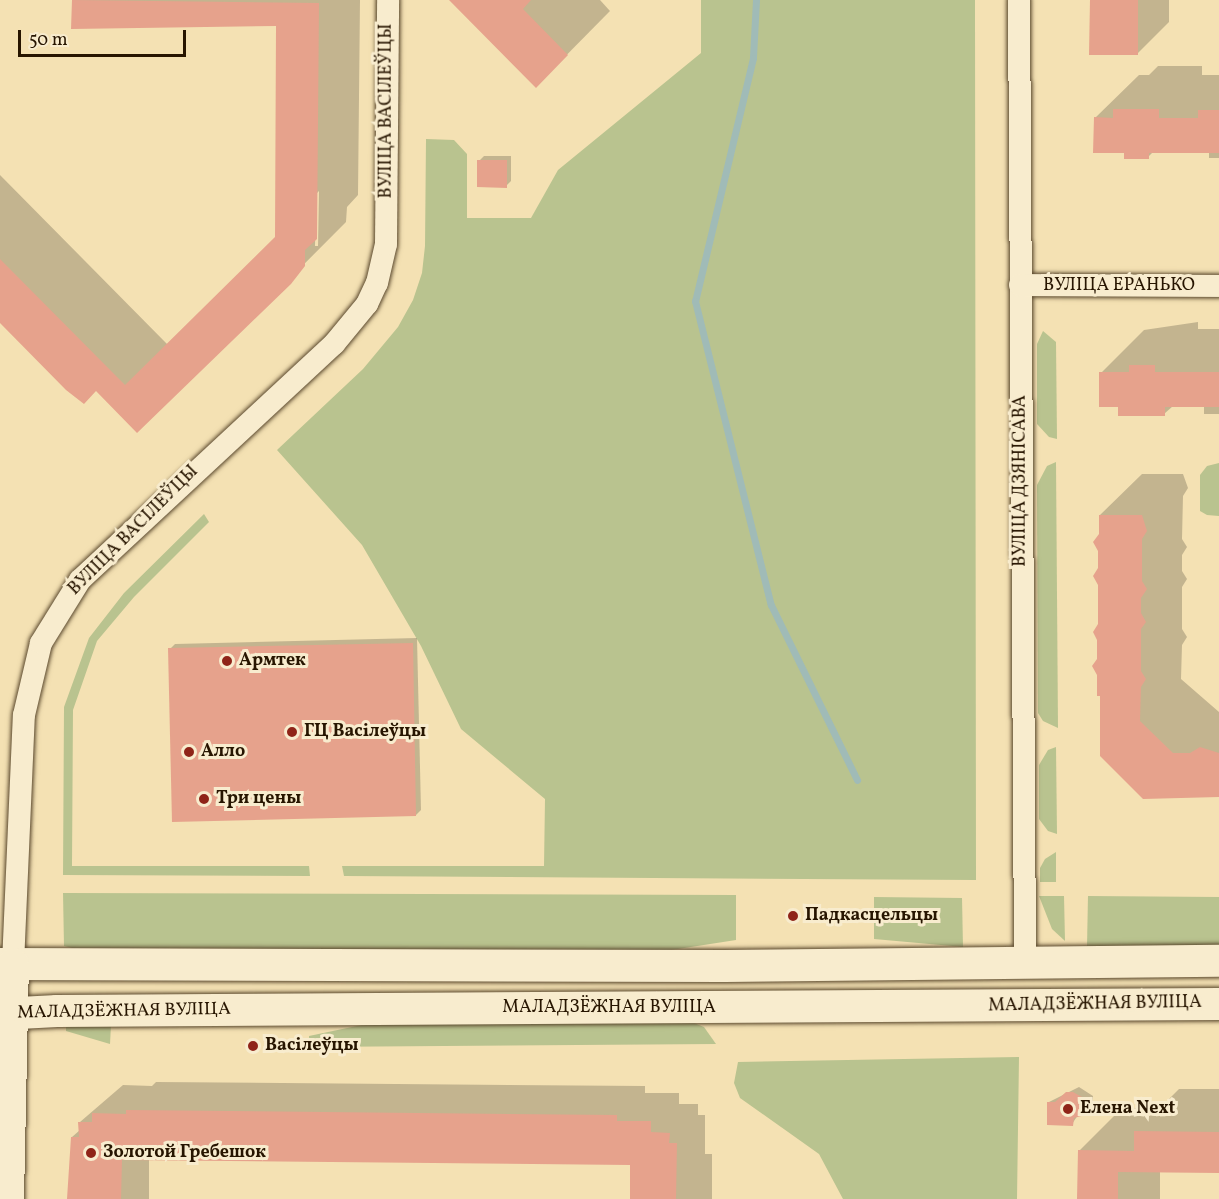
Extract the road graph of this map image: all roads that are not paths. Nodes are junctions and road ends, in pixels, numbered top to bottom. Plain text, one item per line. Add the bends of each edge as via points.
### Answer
1 (388, 0) edge
2 (1019, 0) edge
3 (1020, 285) junction
4 (1219, 286) edge
5 (1025, 961) junction
6 (1219, 961) edge
7 (7, 964) edge
8 (725, 966) junction
9 (1219, 1004) edge
10 (1026, 1005) junction
11 (726, 1008) junction
12 (6, 1014) edge
13 (8, 1199) edge

1 - 7 street, ВУЛІЦА ВАСІЛЕЎЦЫ via 386,244 377,283 367,304 333,344 80,580 41,643 24,715
2 - 3 street, ВУЛІЦА ДЗЯНІСАВА
3 - 4 street, ВУЛІЦА ЕРАНЬКО
3 - 5 street, ВУЛІЦА ДЗЯНІСАВА
5 - 6 main road
5 - 8 main road
5 - 10 main road
7 - 8 main road
7 - 12 main road, ВУЛІЦА ВАСІЛЕЎЦЫ
8 - 11 main road
9 - 10 main road, МАЛАДЗЁЖНАЯ ВУЛІЦА
10 - 11 main road, МАЛАДЗЁЖНАЯ ВУЛІЦА
11 - 12 main road, МАЛАДЗЁЖНАЯ ВУЛІЦА
12 - 13 main road, ВУЛІЦА ВАСІЛЕЎЦЫ

